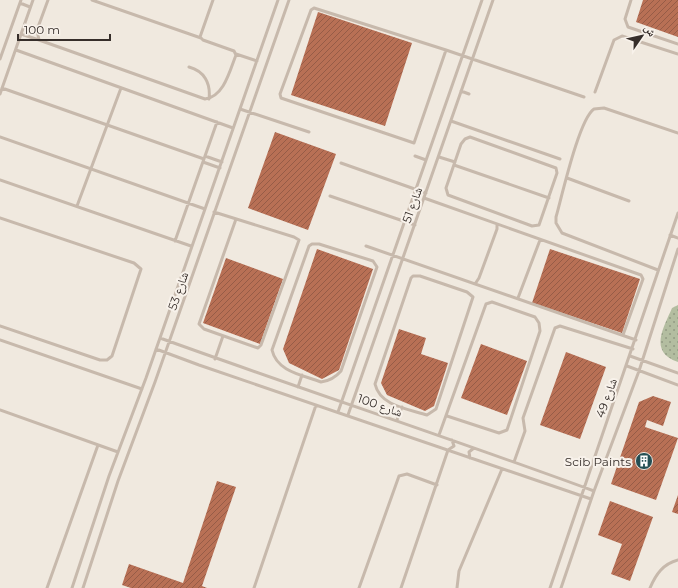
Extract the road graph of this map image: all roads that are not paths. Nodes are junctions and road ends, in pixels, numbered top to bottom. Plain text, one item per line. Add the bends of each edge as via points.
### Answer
1 (33, 0) edge
2 (48, 0) edge
3 (92, 0) edge
4 (213, 0) edge
5 (278, 0) edge
6 (289, 0) edge
7 (482, 0) edge
8 (493, 0) edge
9 (631, 0) edge
10 (20, 2) edge
11 (30, 7) junction
12 (21, 34) junction
13 (201, 38) junction
14 (39, 40) junction
15 (678, 44) edge
16 (16, 50) junction
17 (446, 50) junction
18 (236, 54) junction
19 (678, 54) edge
20 (462, 55) junction
21 (0, 58) edge
22 (472, 58) junction
23 (257, 61) junction
24 (189, 67) dead end
25 (2, 88) junction
26 (121, 88) junction
27 (461, 91) junction
28 (595, 92) dead end
29 (0, 94) edge
30 (469, 94) dead end
31 (584, 97) dead end
32 (209, 99) junction
33 (240, 109) junction
34 (249, 112) junction
35 (450, 121) junction
36 (217, 122) junction
37 (107, 125) junction
38 (233, 128) junction
39 (309, 132) dead end
40 (678, 133) edge
41 (0, 137) edge
42 (415, 156) dead end
43 (439, 157) junction
44 (204, 159) junction
45 (560, 159) dead end
46 (426, 160) junction
47 (222, 162) junction
48 (341, 163) dead end
49 (454, 164) junction
50 (220, 168) junction
51 (91, 169) junction
52 (567, 178) junction
53 (0, 180) edge
54 (416, 189) junction
55 (426, 193) junction
56 (330, 196) dead end
57 (424, 198) junction
58 (549, 198) junction
59 (629, 201) dead end
60 (188, 203) junction
61 (77, 206) junction
62 (205, 209) junction
63 (214, 212) junction
64 (678, 213) edge
65 (0, 218) edge
66 (236, 219) junction
67 (405, 222) junction
68 (496, 224) junction
69 (415, 225) junction
70 (670, 235) junction
71 (678, 238) edge
72 (540, 240) junction
73 (175, 241) junction
74 (191, 246) junction
75 (366, 246) dead end
76 (678, 249) edge
77 (393, 256) junction
78 (403, 259) junction
79 (658, 270) junction
80 (475, 284) junction
81 (518, 298) junction
82 (0, 326) edge
83 (623, 335) junction
84 (223, 336) junction
85 (160, 338) junction
86 (0, 340) edge
87 (636, 340) junction
88 (169, 342) junction
89 (156, 349) junction
90 (633, 349) junction
91 (166, 352) junction
92 (630, 356) junction
93 (215, 359) junction
94 (642, 361) junction
95 (627, 366) junction
96 (639, 371) junction
97 (678, 373) edge
98 (302, 375) junction
99 (678, 385) edge
100 (298, 387) junction
101 (142, 389) junction
102 (342, 401) junction
103 (316, 405) junction
104 (351, 405) junction
105 (402, 407) junction
106 (0, 410) edge
107 (338, 412) junction
108 (348, 415) junction
109 (447, 416) junction
110 (397, 420) junction
111 (440, 435) junction
112 (452, 440) junction
113 (98, 446) junction
114 (474, 448) junction
115 (448, 450) junction
116 (118, 452) junction
117 (470, 458) junction
118 (514, 462) junction
119 (502, 469) junction
120 (437, 485) junction
121 (584, 487) junction
122 (594, 491) junction
123 (581, 496) junction
124 (591, 499) junction
125 (678, 560) edge
126 (47, 588) edge
127 (72, 588) edge
128 (83, 588) edge
129 (254, 588) edge
130 (359, 588) edge
131 (401, 588) edge
132 (457, 588) edge
133 (550, 588) edge
134 (561, 588) edge
135 (650, 588) edge

1 - 11 lane
2 - 14 lane via 37,30
3 - 13 lane
4 - 13 lane via 200,34
5 - 23 lane, شارع 53
6 - 34 lane, شارع 53
7 - 20 lane, شارع 51
8 - 22 lane, شارع 51
9 - 15 lane via 624,19 628,27
10 - 11 lane
10 - 21 lane
11 - 12 lane
12 - 14 lane
12 - 16 lane
13 - 18 lane
14 - 32 lane
16 - 25 lane
16 - 26 lane
17 - 17 lane via 313,8 280,97 413,144
17 - 20 lane
18 - 23 lane
18 - 32 lane via 219,92
19 - 28 lane via 622,36 618,37 612,45
20 - 22 lane
20 - 46 lane, شارع 51
22 - 27 lane, شارع 51
22 - 31 lane
23 - 33 lane, شارع 53
24 - 32 lane via 198,70 209,85
25 - 29 lane
25 - 37 lane
26 - 36 lane
26 - 37 lane
27 - 30 lane
27 - 35 lane, شارع 51
33 - 34 lane
33 - 38 lane, شارع 53
34 - 39 lane
34 - 63 lane, شارع 53
35 - 43 lane, شارع 51
35 - 45 lane
36 - 38 lane
36 - 44 lane
37 - 44 lane
37 - 51 lane
38 - 47 lane, شارع 53
40 - 52 lane via 604,108 594,109 587,117
41 - 51 lane
42 - 46 lane
43 - 49 lane
43 - 55 lane, شارع 51
44 - 47 lane
44 - 50 lane
44 - 60 lane
46 - 54 lane, شارع 51
47 - 50 lane, شارع 53
48 - 54 lane
49 - 58 lane
49 - 58 lane via 463,141 470,138 552,165 557,173
49 - 58 lane via 446,193 532,226 541,222
50 - 62 lane, شارع 53
51 - 60 lane
51 - 61 lane
52 - 59 lane
52 - 79 lane via 556,217 558,228 568,235
53 - 61 lane
54 - 55 lane
54 - 67 lane, شارع 51
55 - 57 lane, شارع 51
56 - 67 lane
57 - 68 lane
57 - 69 lane, شارع 51
60 - 62 lane
60 - 73 lane
61 - 73 lane
62 - 74 lane, شارع 53
63 - 66 lane
63 - 88 lane, شارع 53
64 - 70 lane, شارع 49
65 - 82 lane via 134,263 141,269 112,356 107,360 100,360
66 - 84 lane via 199,324 202,329
66 - 84 lane via 296,238 299,243 260,346 255,348
67 - 69 lane
67 - 77 lane, شارع 51
68 - 72 lane
68 - 80 lane via 497,229
69 - 78 lane, شارع 51
70 - 71 lane
70 - 79 lane, شارع 49
72 - 81 lane
72 - 83 lane via 643,277
73 - 74 lane
74 - 85 lane, شارع 53
75 - 77 lane
76 - 94 lane, شارع 49
77 - 78 lane
77 - 102 lane, شارع 51
78 - 80 lane
78 - 104 lane, شارع 51
79 - 87 lane, شارع 49
80 - 81 lane
81 - 83 lane
83 - 87 lane
84 - 93 lane
85 - 88 lane, شارع 100
85 - 89 lane, شارع 53
86 - 101 lane
87 - 90 lane, شارع 49
88 - 91 lane, شارع 53
88 - 93 lane, شارع 100
89 - 91 lane, شارع 100
89 - 101 lane, شارع 53
90 - 92 lane, شارع 49
90 - 118 lane via 560,326 555,328 524,418 525,431
91 - 103 lane, شارع 100
91 - 128 lane, شارع 53 via 118,481
92 - 94 lane
92 - 95 lane, شارع 49
93 - 100 lane, شارع 100
94 - 96 lane, شارع 49
94 - 97 lane
95 - 96 lane
95 - 121 lane, شارع 49
96 - 99 lane
96 - 122 lane, شارع 49
98 - 98 lane via 282,367 275,360 272,350 309,246 319,244 373,261 377,270 341,372 334,378 321,382
98 - 100 lane
100 - 102 lane, شارع 100
101 - 116 lane, شارع 53
102 - 104 lane, شارع 100
102 - 107 lane, شارع 51
103 - 107 lane, شارع 100
103 - 129 lane
104 - 108 lane, شارع 51
104 - 110 lane, شارع 100
105 - 105 lane via 384,400 375,384 411,278 417,275 467,292 473,297 473,302 436,409 426,415
105 - 110 lane
106 - 113 lane
107 - 108 lane, شارع 100
108 - 115 lane, شارع 100
109 - 109 lane via 486,304 492,302 535,317 540,331 507,430 499,433
109 - 111 lane
110 - 111 lane, شارع 100
111 - 112 lane, شارع 100
112 - 114 lane, شارع 100
112 - 115 lane via 454,446
113 - 116 lane
113 - 126 lane
114 - 117 lane via 470,452
114 - 118 lane, شارع 100
115 - 117 lane, شارع 100
115 - 120 lane
116 - 127 lane, شارع 53
117 - 119 lane, شارع 100
118 - 121 lane, شارع 100
119 - 123 lane, شارع 100
119 - 132 lane via 459,571
120 - 130 lane via 407,474 400,476
120 - 131 lane
121 - 122 lane, شارع 100
121 - 123 lane, شارع 49
122 - 124 lane, شارع 49
123 - 124 lane, شارع 100
123 - 133 lane, شارع 49
124 - 134 lane, شارع 49
125 - 135 lane via 659,570

